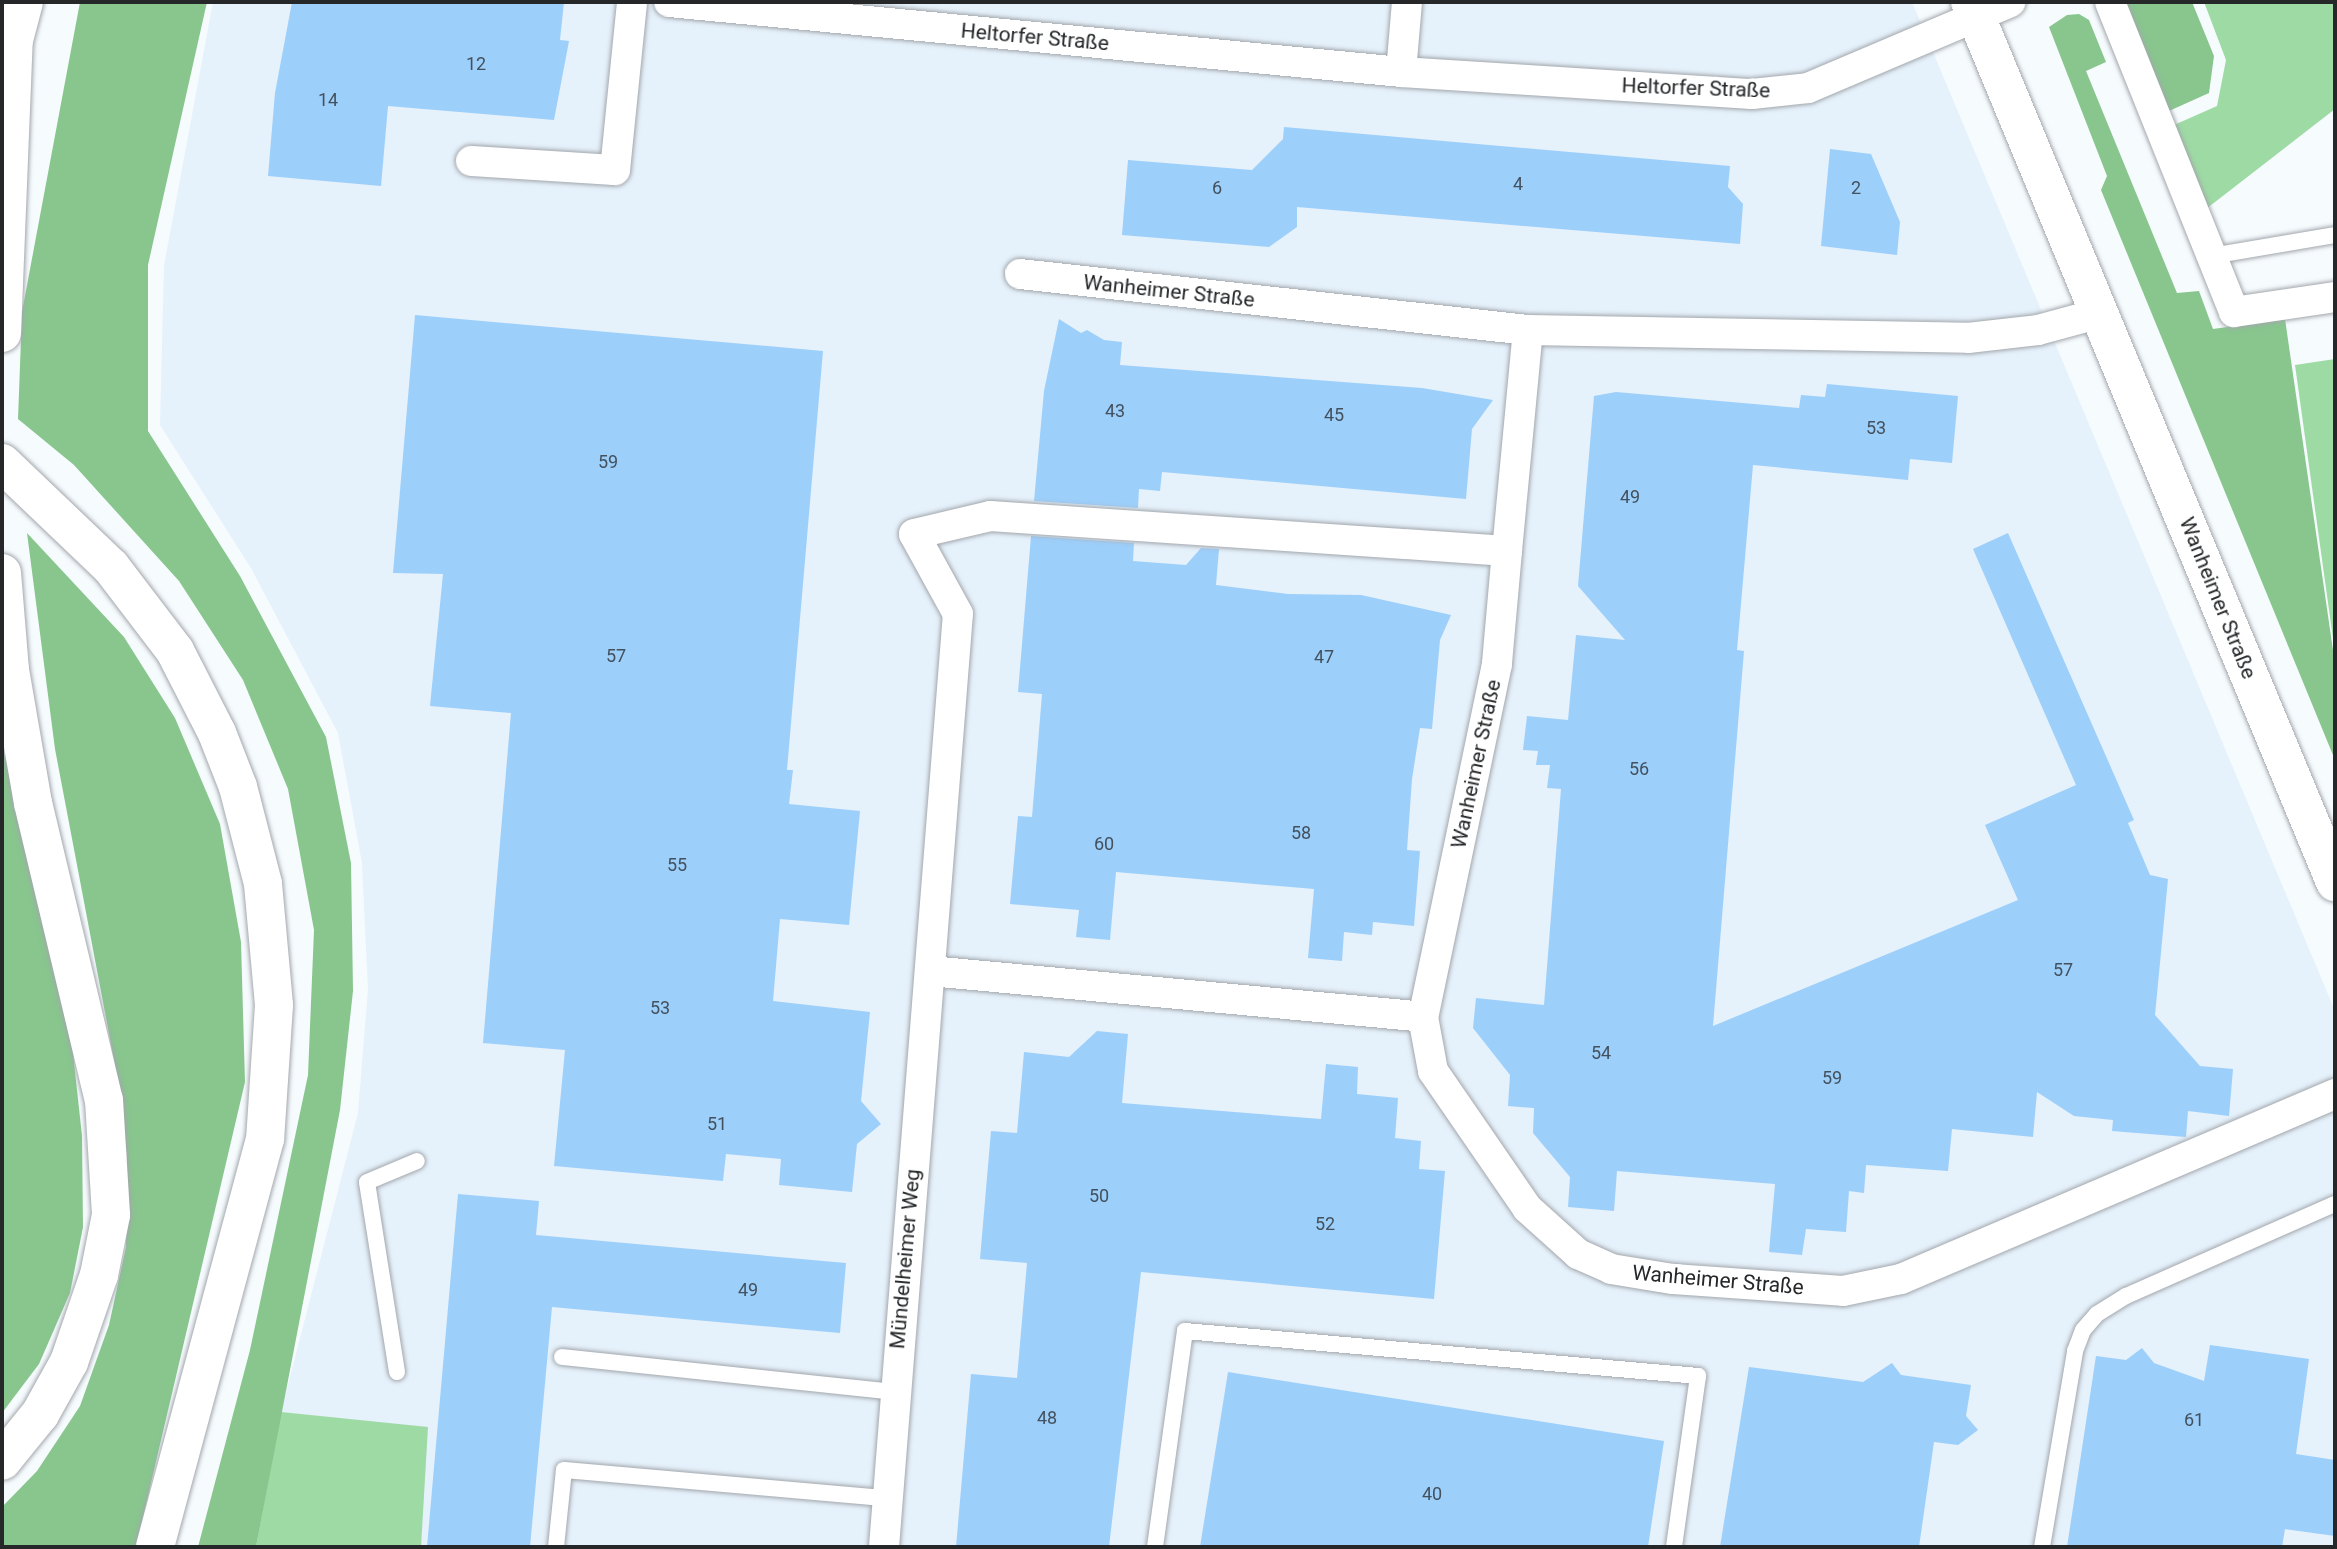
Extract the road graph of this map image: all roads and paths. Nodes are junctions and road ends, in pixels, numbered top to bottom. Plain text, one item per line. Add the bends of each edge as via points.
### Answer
1 (632, 2) edge
2 (669, 2) edge
3 (1406, 2) edge
4 (2011, 2) edge
5 (2110, 2) edge
6 (1973, 9) edge
7 (19, 18) edge
8 (1401, 72) junction
9 (2, 95) edge
10 (471, 161) dead end
11 (2335, 234) edge
12 (2211, 256) junction
13 (1020, 274) dead end
14 (2335, 297) edge
15 (2102, 313) junction
16 (1528, 330) junction
17 (2, 333) edge
18 (2, 464) edge
19 (1507, 551) junction
20 (2, 573) edge
21 (2335, 882) edge
22 (930, 971) junction
23 (1423, 1017) junction
24 (2335, 1094) edge
25 (417, 1161) dead end
26 (2335, 1204) edge
27 (562, 1357) dead end
28 (397, 1372) dead end
29 (895, 1392) junction
30 (2, 1461) edge
31 (887, 1498) junction
32 (155, 1547) edge
33 (556, 1547) edge
34 (884, 1547) edge
35 (1155, 1547) edge
36 (1674, 1547) edge
37 (2042, 1547) edge

1 - 10 street via 615,170
2 - 8 street, Heltorfer Straße
3 - 8 street
4 - 6 street
5 - 12 street
6 - 8 street, Heltorfer Straße via 1808,88 1752,94
6 - 15 main road, Wanheimer Straße
7 - 9 main road
7 - 17 main road
11 - 12 lane
12 - 14 street via 2234,312
13 - 16 street, Wanheimer Straße
15 - 16 street, Wanheimer Straße via 2038,330 1968,338
15 - 21 main road, Wanheimer Straße
16 - 19 street, Wanheimer Straße
18 - 32 main road via 40,496 133,593 197,690 252,835 270,944 274,1005 265,1139
19 - 22 street, Mündelheimer Weg via 990,516 914,534 958,614
19 - 23 street, Wanheimer Straße via 1497,664
20 - 30 main road via 23,746 104,1100 111,1216 81,1334 57,1385
22 - 23 street
22 - 29 street, Mündelheimer Weg
23 - 24 street, Wanheimer Straße via 1433,1071 1527,1208 1578,1254 1611,1269 1674,1279 1843,1291 1901,1279
25 - 28 lane via 367,1182
26 - 37 lane via 2126,1296 2097,1314 2083,1330 2075,1351
27 - 29 lane
29 - 31 street, Mündelheimer Weg
31 - 33 lane via 564,1470
31 - 34 street, Mündelheimer Weg
35 - 36 lane via 1185,1331 1698,1376

